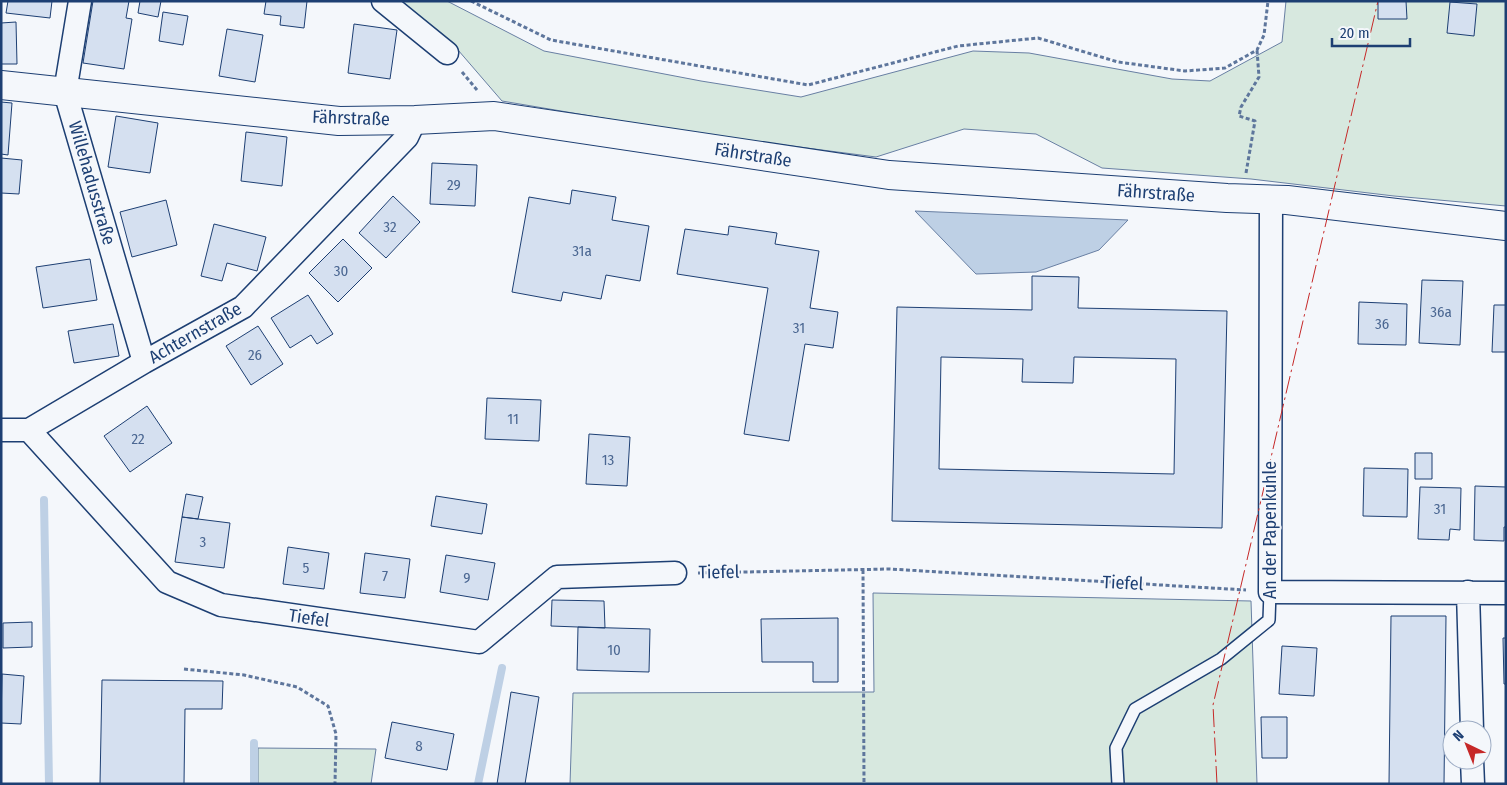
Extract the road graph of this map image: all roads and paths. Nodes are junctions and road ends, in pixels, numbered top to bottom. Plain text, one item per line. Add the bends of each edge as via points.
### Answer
1 (80, 1) edge
2 (383, 1) edge
3 (472, 1) edge
4 (1268, 1) edge
5 (1257, 50) junction
6 (447, 52) joint
7 (1, 85) edge
8 (65, 92) junction
9 (494, 116) junction
10 (414, 120) junction
11 (1242, 198) junction
12 (1271, 199) junction
13 (1506, 226) edge
14 (144, 362) junction
15 (1, 430) edge
16 (29, 430) junction
17 (863, 570) junction
18 (674, 573) joint
19 (1270, 592) junction
20 (1468, 592) junction
21 (1506, 593) edge
22 (184, 669) dead end
23 (1472, 720) edge
24 (1472, 770) edge
25 (335, 784) edge
26 (864, 784) edge
27 (1118, 784) edge
28 (1473, 784) edge

1 - 8 street, Willehadusstraße
2 - 6 street
3 - 5 path via 551,40 808,85 958,46 1038,38 1118,62 1186,71 1225,68
4 - 5 path via 1264,35
5 - 11 path via 1260,77 1241,107 1239,116 1255,121
6 - 9 path
7 - 8 street, Fährstraße
8 - 10 street, Fährstraße via 339,120
8 - 14 street, Willehadusstraße
9 - 10 street, Fährstraße
9 - 11 street, Fährstraße via 889,176
10 - 14 street, Achternstraße via 407,137 243,307
11 - 12 street, Fährstraße
12 - 13 street, Fährstraße
12 - 19 street, An der Papenkuhle
14 - 16 street, Achternstraße
15 - 16 street
16 - 18 street, Tiefel via 167,582 222,605 479,642 557,577
17 - 18 path, Tiefel
17 - 19 path, Tiefel
17 - 26 path
19 - 20 street
19 - 27 lane, An der Papenkuhle via 1269,620 1221,659 1134,709 1116,748
20 - 21 street
20 - 23 street
22 - 25 path via 244,675 297,687 328,706 336,734
24 - 28 street

